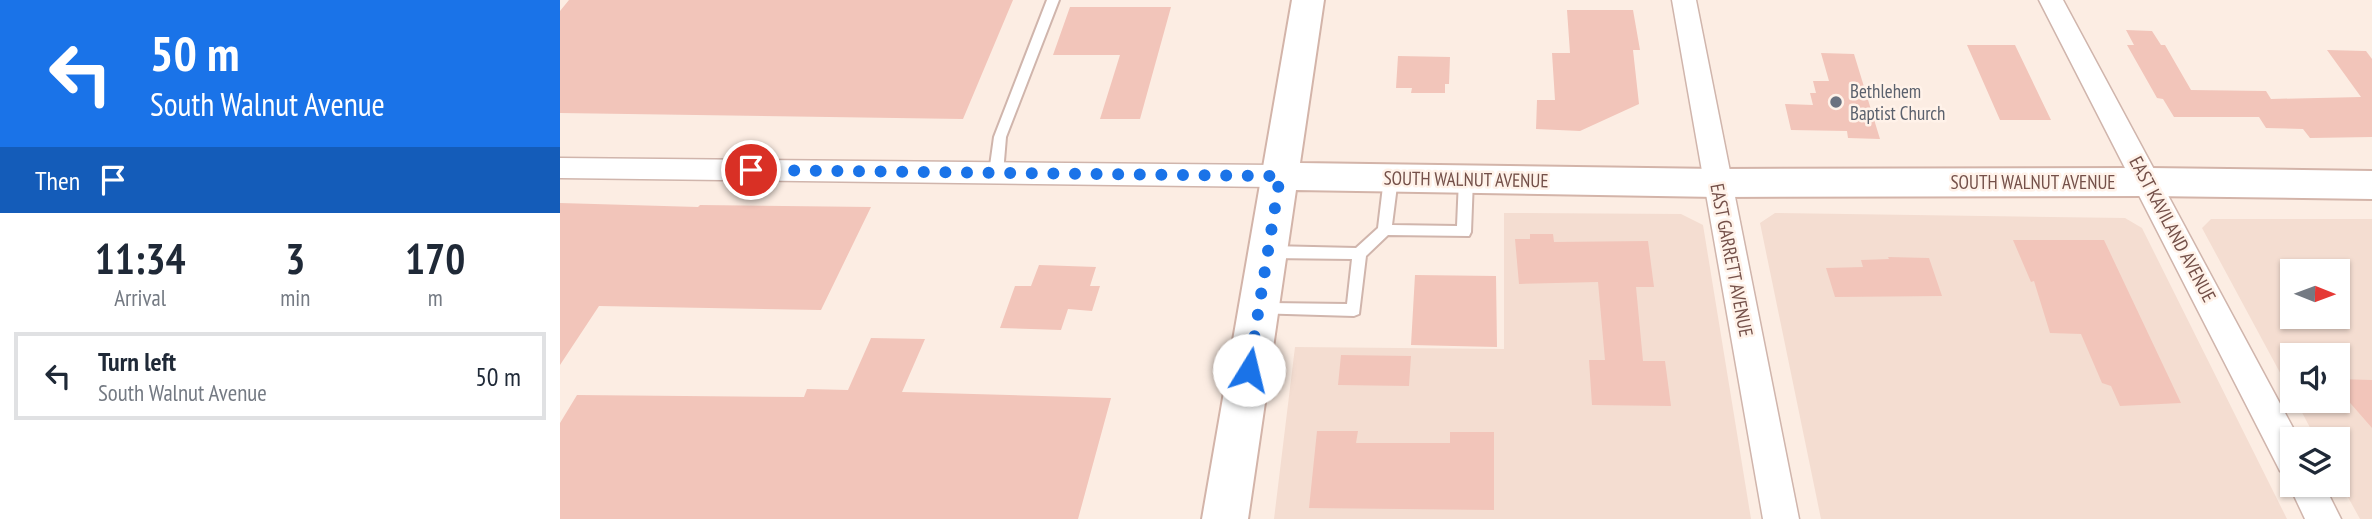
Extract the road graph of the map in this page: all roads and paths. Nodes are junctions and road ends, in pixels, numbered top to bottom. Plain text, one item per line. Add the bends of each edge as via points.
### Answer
1 (1053, 0) edge
2 (1308, 0) edge
3 (1684, 0) edge
4 (2051, 0) edge
5 (560, 167) edge
6 (996, 173) junction
7 (1280, 176) junction
8 (1391, 178) junction
9 (1466, 179) junction
10 (2149, 182) junction
11 (1717, 183) junction
12 (2372, 185) edge
13 (1385, 230) junction
14 (1268, 252) junction
15 (1359, 254) junction
16 (1258, 309) junction
17 (2280, 437) edge
18 (2311, 497) edge
19 (1224, 519) edge
20 (1781, 519) edge
21 (2323, 519) edge

1 - 6 lane via 1000,137
2 - 7 street
3 - 11 street, EAST GARRETT AVENUE
4 - 10 street, EAST KAVILAND AVENUE
5 - 6 street, SOUTH WALNUT AVENUE
6 - 7 street, SOUTH WALNUT AVENUE
7 - 8 street, SOUTH WALNUT AVENUE
7 - 14 street
8 - 9 street, SOUTH WALNUT AVENUE
8 - 13 lane
9 - 11 street, SOUTH WALNUT AVENUE
9 - 13 lane via 1464,232
10 - 11 street, SOUTH WALNUT AVENUE
10 - 12 street, SOUTH WALNUT AVENUE
10 - 17 street, EAST KAVILAND AVENUE
11 - 20 street, EAST GARRETT AVENUE
13 - 15 lane
14 - 15 lane
14 - 16 street
15 - 16 lane via 1354,310
16 - 19 street
18 - 21 street

